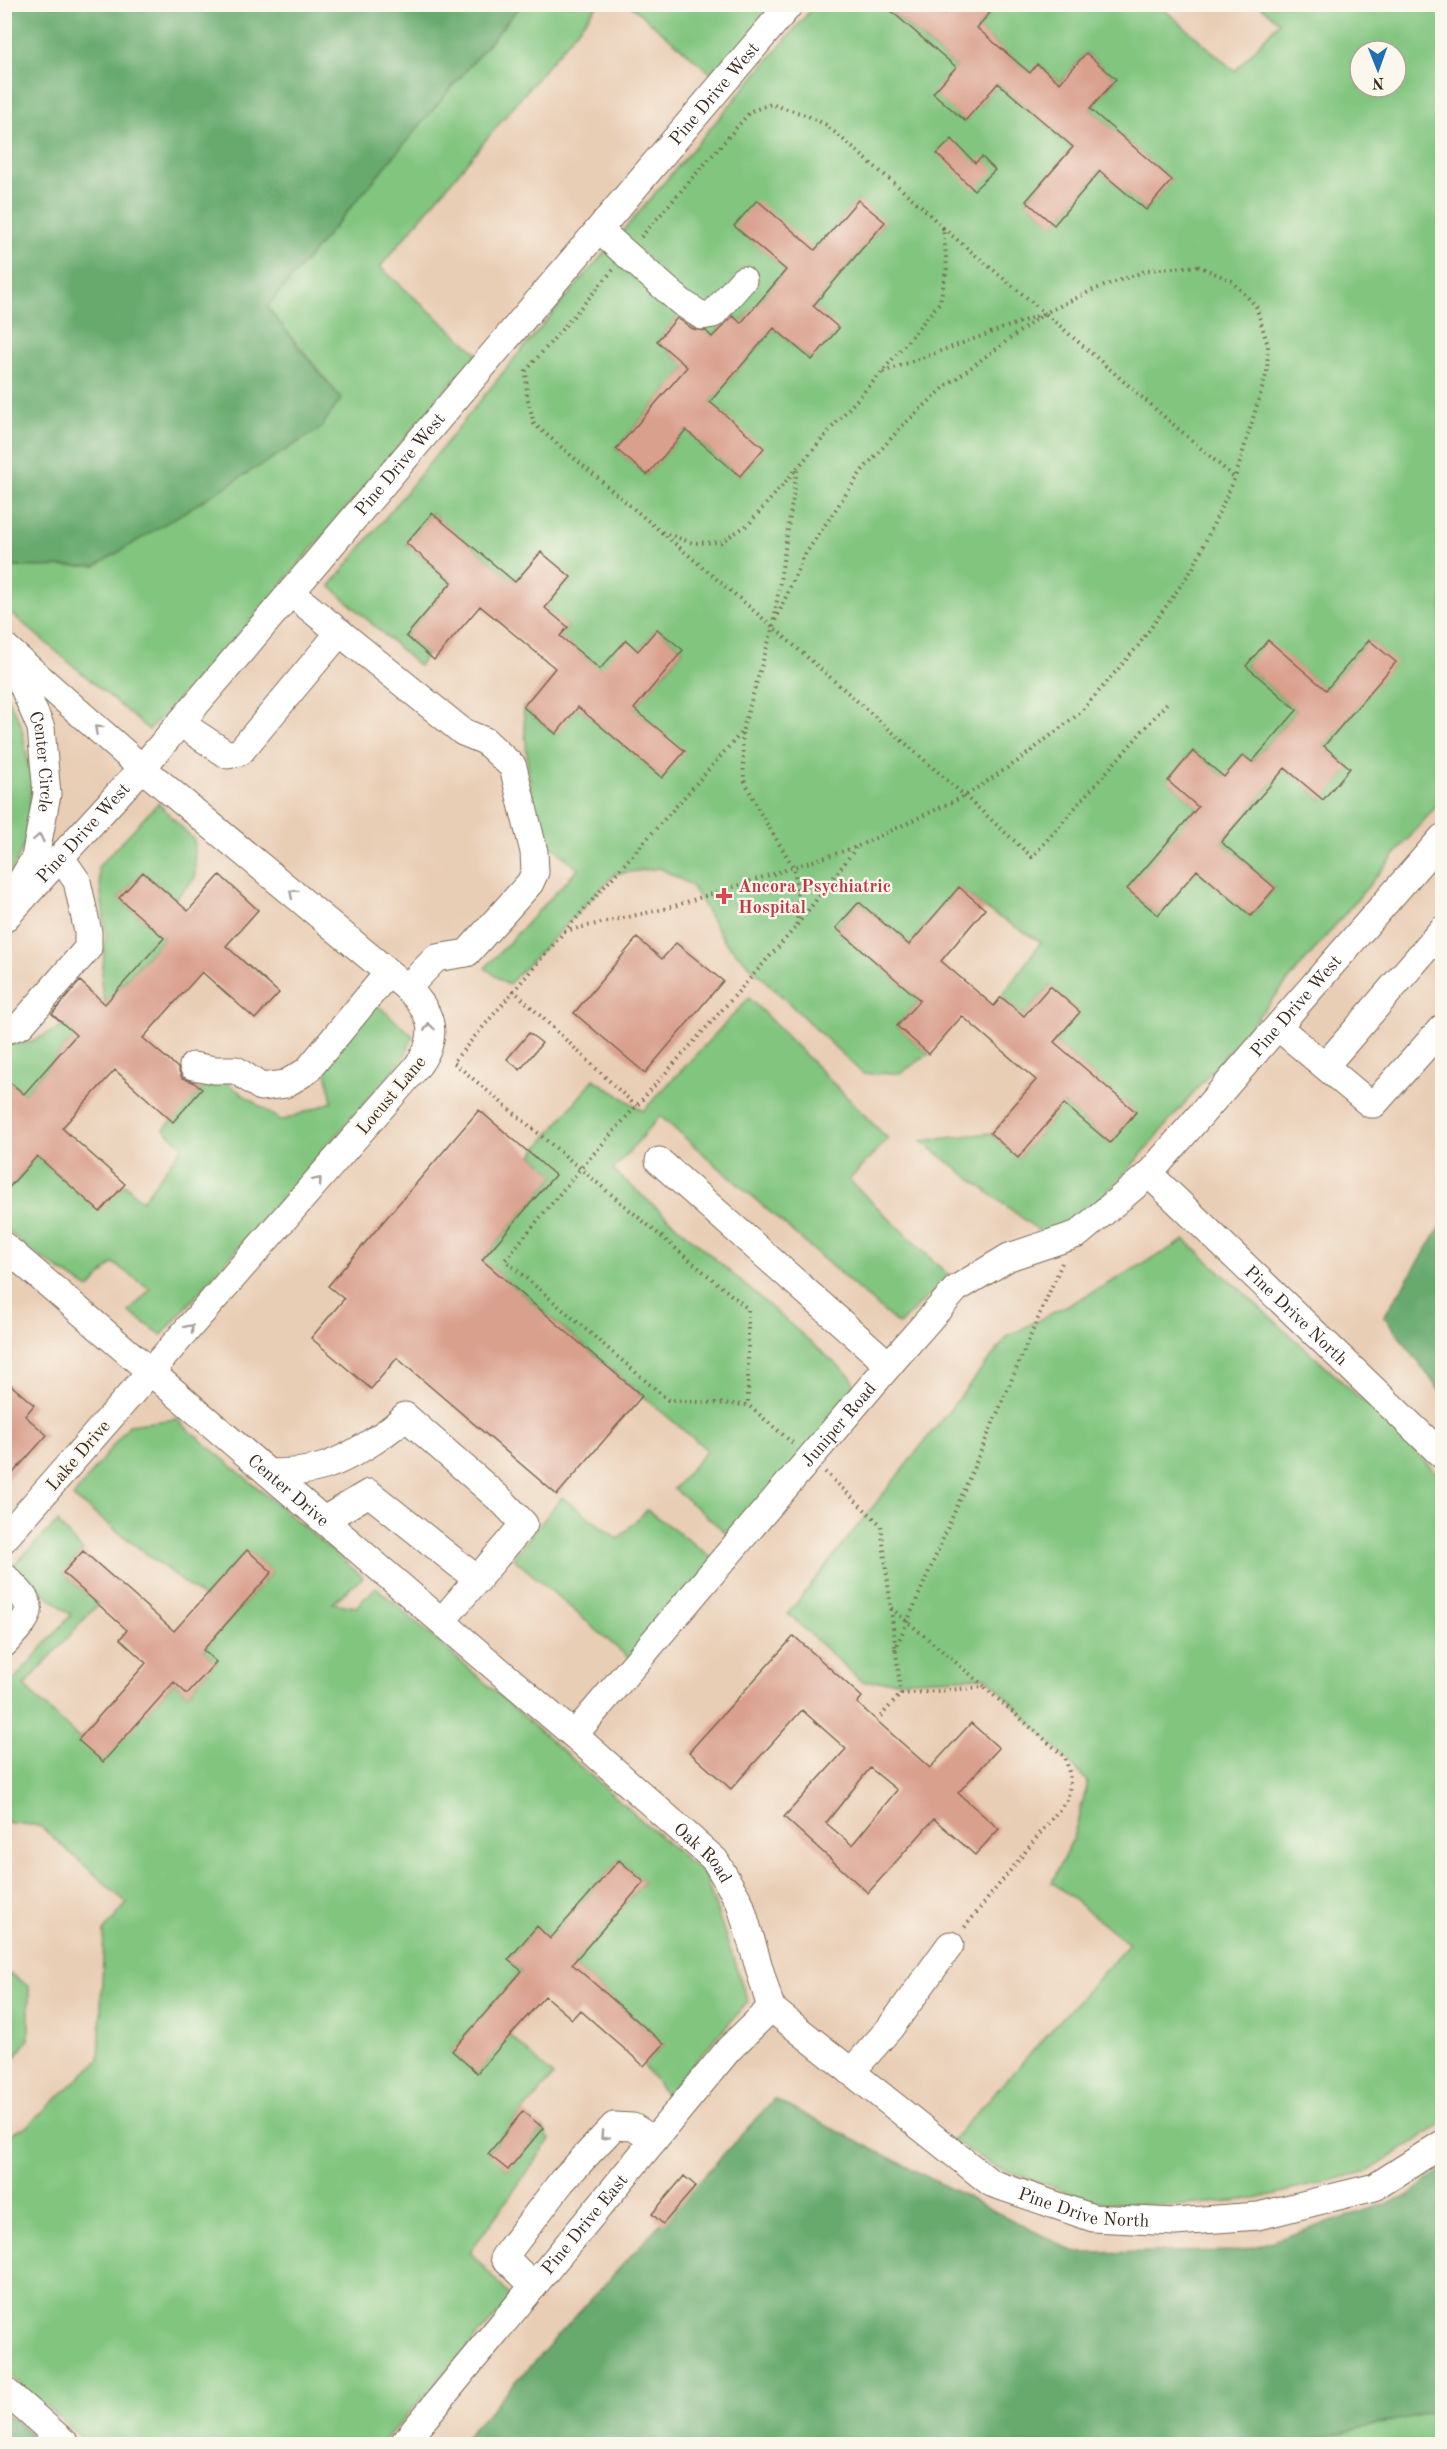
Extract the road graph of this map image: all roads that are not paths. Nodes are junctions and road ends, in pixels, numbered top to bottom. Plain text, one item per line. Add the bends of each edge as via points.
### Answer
1 (790, 4) edge
2 (599, 230) junction
3 (743, 280) dead end
4 (291, 592) junction
5 (340, 632) junction
6 (6, 647) edge
7 (180, 723) junction
8 (142, 768) junction
9 (1443, 838) edge
10 (61, 858) junction
11 (4, 909) edge
12 (4, 919) edge
13 (1443, 930) edge
14 (398, 980) junction
15 (1278, 1027) junction
16 (1443, 1028) edge
17 (4, 1031) edge
18 (193, 1066) dead end
19 (1325, 1066) junction
20 (659, 1161) dead end
21 (1149, 1174) junction
22 (4, 1246) edge
23 (889, 1365) junction
24 (151, 1372) junction
25 (1443, 1455) edge
26 (269, 1473) junction
27 (324, 1520) junction
28 (4, 1539) edge
29 (4, 1576) edge
30 (478, 1580) junction
31 (441, 1621) junction
32 (4, 1644) edge
33 (574, 1735) junction
34 (951, 1945) road end
35 (771, 2008) junction
36 (851, 2072) junction
37 (654, 2140) junction
38 (1443, 2144) edge
39 (534, 2286) junction
40 (4, 2390) edge
41 (66, 2445) edge
42 (403, 2445) edge

1 - 2 lane, Pine Drive West
2 - 3 lane via 702,316 713,314
2 - 4 lane, Pine Drive West
4 - 5 lane
4 - 7 lane, Pine Drive West
5 - 7 lane via 240,752 228,755
5 - 14 lane via 463,732 485,741 513,767 534,852 535,872 530,883 467,953 436,958
8 -> 6 lane, Center Circle
11 -> 6 lane, Center Circle via 35,858 47,794 41,728
7 - 8 lane, Pine Drive West
8 - 10 lane, Pine Drive West
14 -> 8 lane, Locust Lane
9 - 15 lane, Pine Drive West
10 - 12 lane, Pine Drive West
10 - 17 lane via 77,881 88,948 21,1025
13 - 19 lane
14 - 18 lane via 307,1071 285,1083 261,1088 236,1070
24 -> 14 lane, Locust Lane via 426,1056 431,1040 429,1020 421,1001
15 - 19 lane
15 - 21 lane, Pine Drive West
16 - 19 lane via 1374,1104
20 - 23 lane
21 - 23 lane, Juniper Road via 1078,1234 1009,1257 956,1289
21 - 25 lane, Pine Drive North
22 - 24 lane, Center Drive
23 - 33 lane, Juniper Road
24 - 26 lane, Center Drive
24 - 28 lane, Lake Drive
26 - 27 lane, Center Drive
26 - 30 lane via 300,1473 329,1466 392,1430 405,1416 525,1524
27 - 30 lane via 369,1493
27 - 31 lane, Center Drive
29 - 32 lane via 26,1598 29,1609 23,1623
30 - 31 lane
31 - 33 lane, Center Drive
33 - 35 lane, Oak Road via 715,1860 740,1903
34 - 36 lane via 890,2028
35 - 36 lane, Pine Drive North
35 - 37 lane, Pine Drive East via 729,2049
36 - 38 lane, Pine Drive North via 990,2183 1093,2218 1176,2222 1258,2216 1375,2187
37 - 39 lane, Pine Drive East
37 -> 39 lane via 633,2127 614,2126 562,2181 504,2257
39 - 42 lane, Pine Drive East
40 - 41 lane

